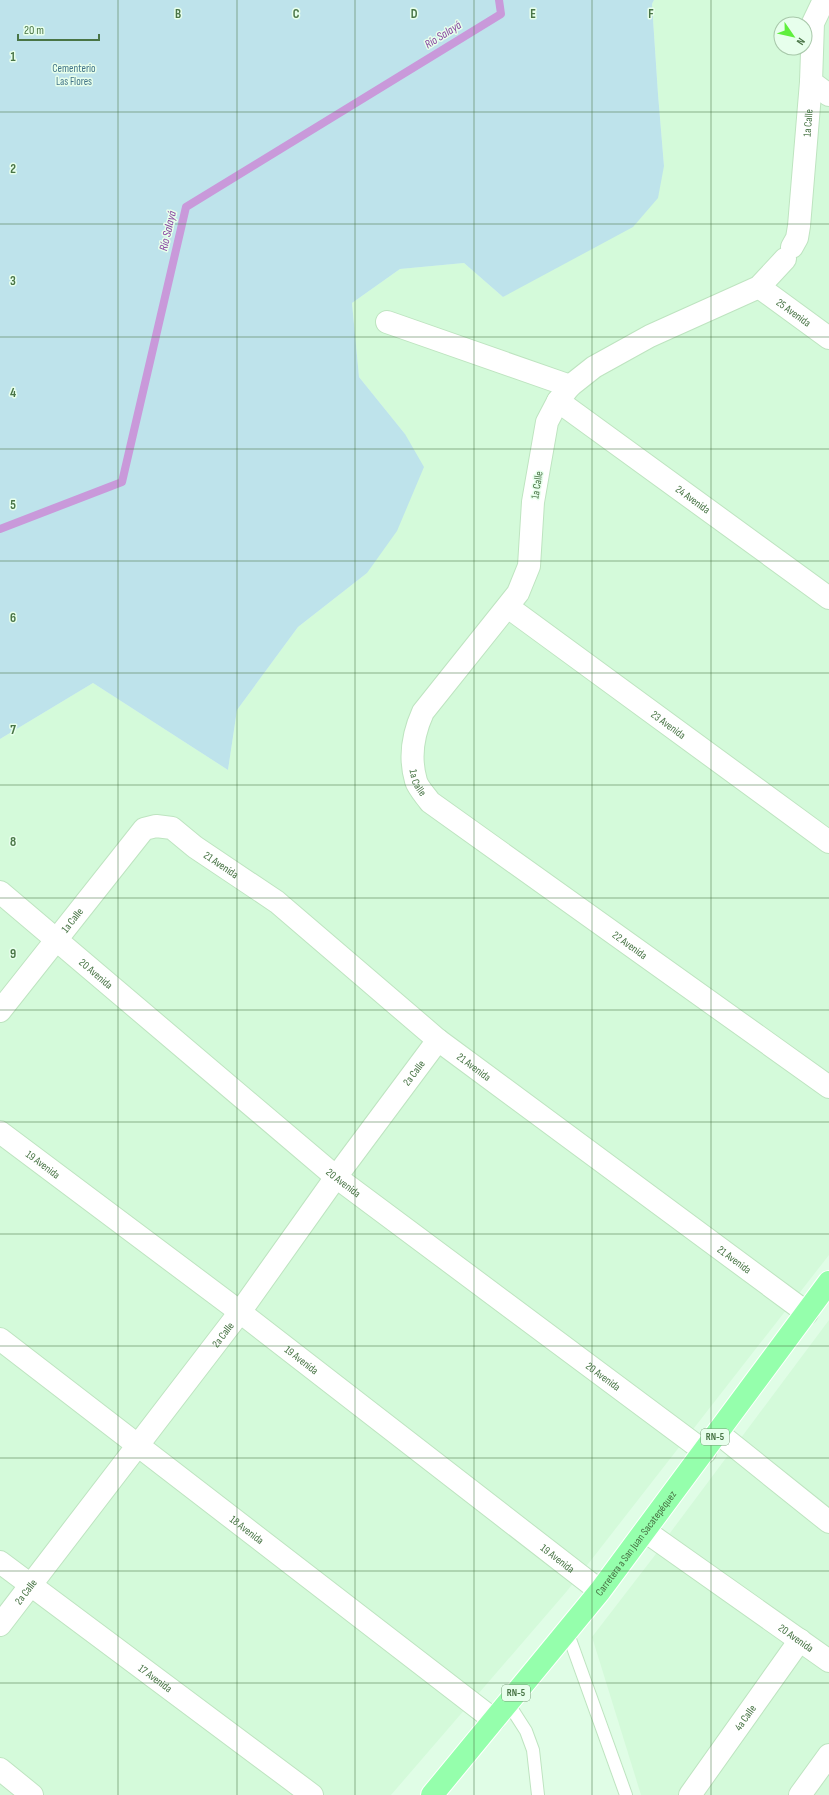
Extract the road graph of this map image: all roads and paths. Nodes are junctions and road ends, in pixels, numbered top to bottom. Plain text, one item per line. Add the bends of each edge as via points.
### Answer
1 (824, 0) edge
2 (811, 82) junction
3 (829, 95) edge
4 (759, 287) junction
5 (387, 322) dead end
6 (829, 338) edge
7 (564, 394) junction
8 (829, 598) edge
9 (508, 607) junction
10 (430, 802) joint
11 (144, 829) joint
12 (829, 842) edge
13 (0, 892) edge
14 (57, 940) junction
15 (0, 1011) edge
16 (438, 1040) junction
17 (829, 1087) edge
18 (0, 1132) edge
19 (336, 1177) junction
20 (829, 1282) edge
21 (240, 1312) junction
22 (807, 1313) junction
23 (0, 1339) edge
24 (718, 1433) junction
25 (137, 1446) junction
26 (705, 1452) junction
27 (829, 1522) edge
28 (645, 1531) junction
29 (0, 1562) edge
30 (30, 1584) junction
31 (600, 1591) junction
32 (0, 1625) edge
33 (567, 1631) junction
34 (800, 1640) junction
35 (829, 1661) edge
36 (508, 1703) junction
37 (494, 1720) junction
38 (829, 1755) edge
39 (0, 1769) edge
40 (32, 1795) edge
41 (312, 1795) edge
42 (432, 1795) edge
43 (538, 1795) edge
44 (626, 1795) edge
45 (690, 1795) edge
46 (800, 1795) edge

1 - 2 street, 1a Calle via 813,23
2 - 3 street
2 - 4 street, 1a Calle via 797,238 788,253
4 - 6 street, 25 Avenida
4 - 7 street, 1a Calle via 650,336 594,367
5 - 7 street, 24 Avenida
7 - 8 street, 24 Avenida
7 - 9 street, 1a Calle via 547,422 534,502 529,566 518,593
9 - 10 street, 1a Calle via 423,712 415,730 412,756 416,783
9 - 12 street, 23 Avenida
10 - 17 street, 22 Avenida
11 - 14 street, 1a Calle
11 - 16 street, 21 Avenida via 156,826 172,828 195,847 277,902
13 - 14 street, 20 Avenida
14 - 15 street, 1a Calle
14 - 19 street, 20 Avenida
16 - 19 street, 2a Calle
16 - 22 street, 21 Avenida
18 - 21 street, 19 Avenida
19 - 21 street, 2a Calle
19 - 26 street, 20 Avenida
20 - 22 main road, Carretera a San Juan Sacatepéquez / RN-5
21 - 25 street, 2a Calle
21 - 31 street, 19 Avenida
22 - 24 main road, Carretera a San Juan Sacatepéquez / RN-5
23 - 25 street, 18 Avenida
24 - 26 main road, Carretera a San Juan Sacatepéquez / RN-5
24 - 27 street
25 - 30 street, 2a Calle
25 - 37 street, 18 Avenida
26 - 28 main road, Carretera a San Juan Sacatepéquez / RN-5
28 - 31 main road, Carretera a San Juan Sacatepéquez / RN-5
28 - 34 street, 20 Avenida
29 - 30 street, 17 Avenida
30 - 32 street, 2a Calle
30 - 41 street, 17 Avenida
31 - 33 main road, Carretera a San Juan Sacatepéquez / RN-5
33 - 36 main road, Carretera a San Juan Sacatepéquez / RN-5
33 - 44 lane
34 - 35 street, 20 Avenida
34 - 45 street, 4a Calle
36 - 37 main road, Carretera a San Juan Sacatepéquez / RN-5
36 - 43 lane via 526,1731 533,1750
37 - 42 main road, Carretera a San Juan Sacatepéquez / RN-5
38 - 46 street
39 - 40 street

